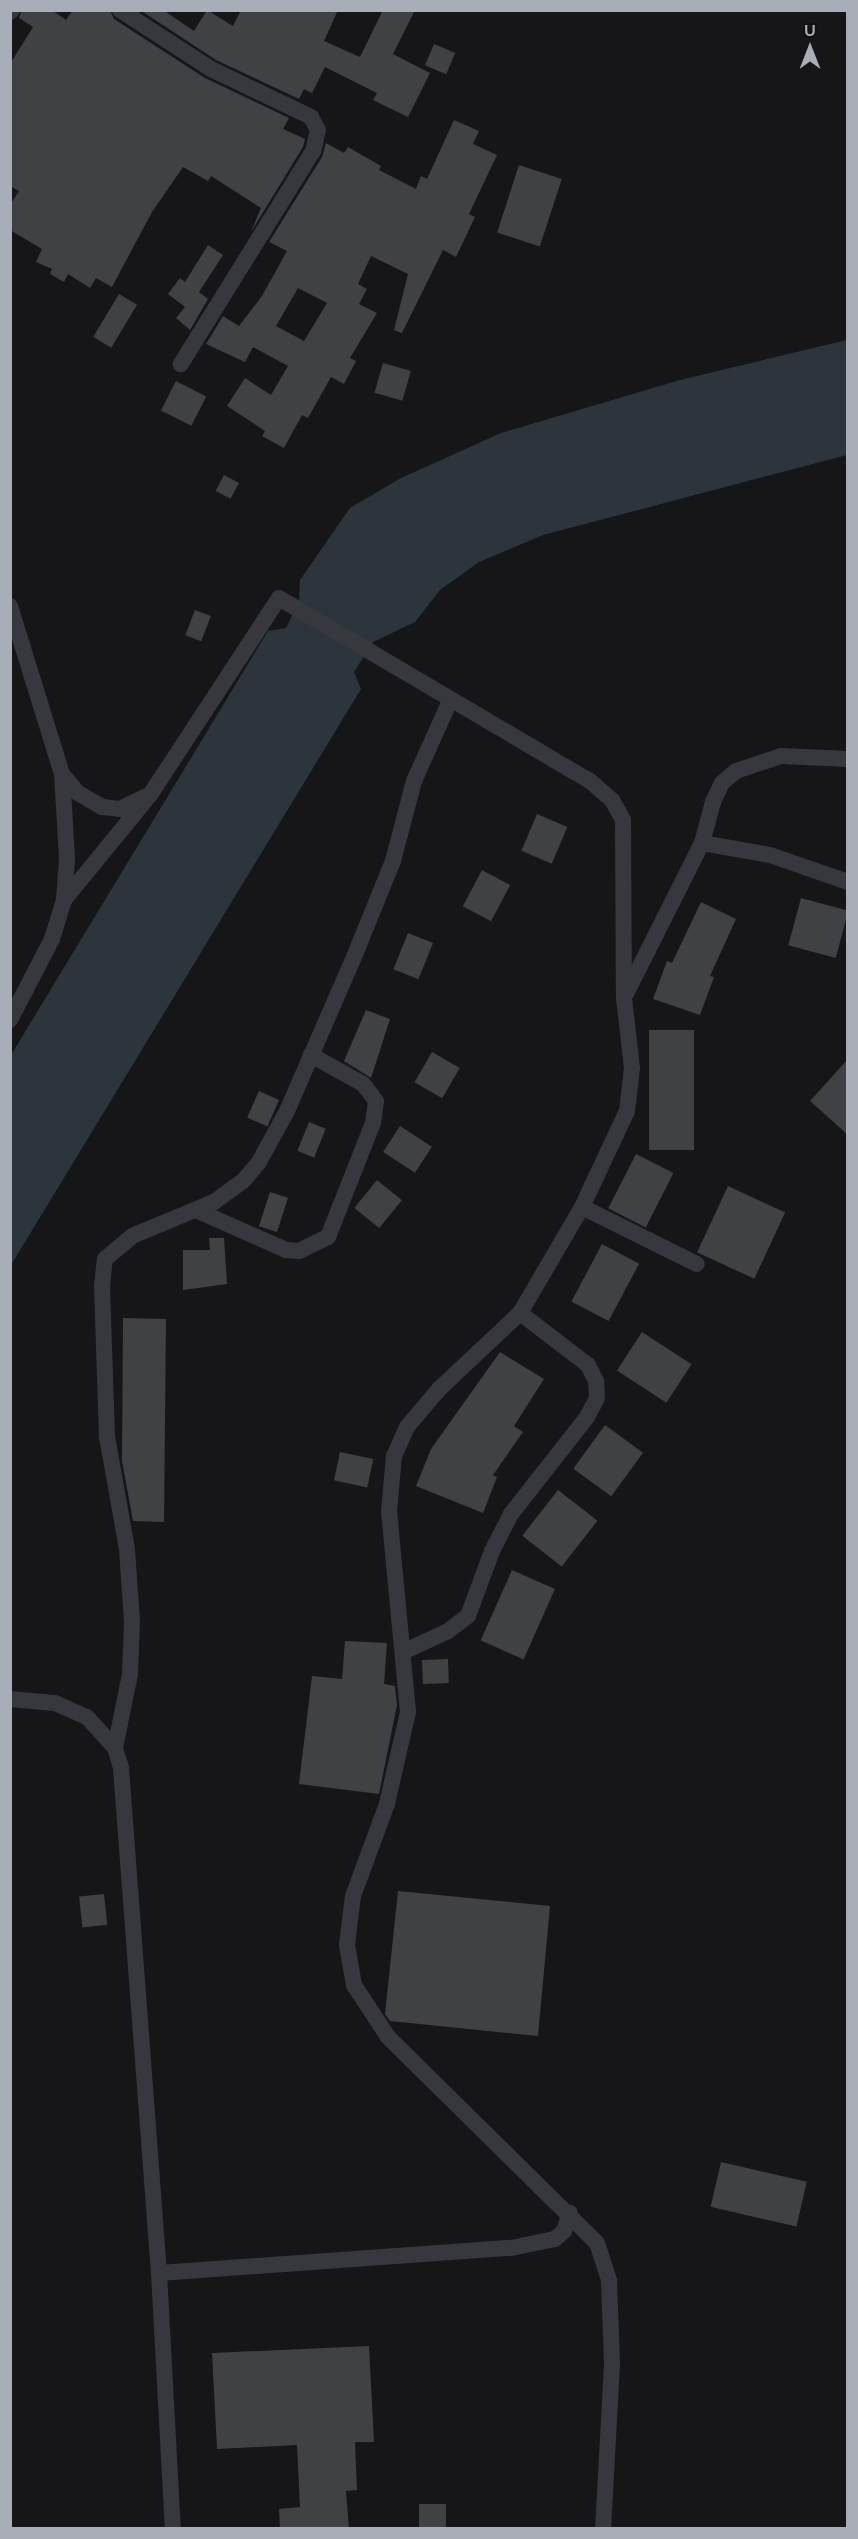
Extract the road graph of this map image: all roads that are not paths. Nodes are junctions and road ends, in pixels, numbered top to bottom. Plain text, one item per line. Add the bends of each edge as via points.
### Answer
1 (120, 10) edge
2 (181, 364) dead end
3 (10, 606) edge
4 (450, 701) junction
5 (848, 759) edge
6 (62, 774) junction
7 (150, 795) junction
8 (702, 843) junction
9 (848, 882) edge
10 (64, 900) junction
11 (624, 998) junction
12 (10, 1020) edge
13 (310, 1055) junction
14 (582, 1207) junction
15 (198, 1211) junction
16 (697, 1264) dead end
17 (520, 1313) junction
18 (405, 1651) junction
19 (10, 1700) edge
20 (115, 1748) junction
21 (570, 2213) junction
22 (159, 2272) junction
23 (173, 2529) edge
24 (603, 2529) edge

1 - 2 street via 211,69 310,117 318,130 313,151
3 - 6 street
4 - 7 street via 279,598
4 - 11 street via 590,781 619,811 624,832
4 - 13 street via 414,781 388,875
5 - 8 street via 781,756 736,771 722,783 713,802
6 - 7 street via 85,799 112,809
6 - 10 street via 67,859
7 - 10 street
8 - 9 street via 770,855
8 - 11 street
10 - 12 street via 42,963
11 - 14 street via 631,1091 620,1132
13 - 15 street via 286,1112 251,1173
13 - 15 street via 363,1084 376,1101 373,1123 328,1238 299,1251 286,1250
14 - 16 street
14 - 17 street
15 - 20 street via 132,1236 110,1251 103,1268 107,1437 127,1549 132,1622 130,1674
17 - 18 street via 440,1388 407,1426 394,1456 389,1511
17 - 18 street via 588,1365 596,1381 597,1398 587,1417 511,1514 492,1551 468,1616 448,1631
18 - 21 street via 408,1712 404,1739 348,1920 347,1945 354,1985 371,2016 433,2085
19 - 20 street via 37,1700 69,1708 103,1730
20 - 22 street via 125,1792
21 - 22 street via 564,2230 555,2239 530,2246
21 - 24 street via 597,2243 609,2281 612,2364
22 - 23 street

